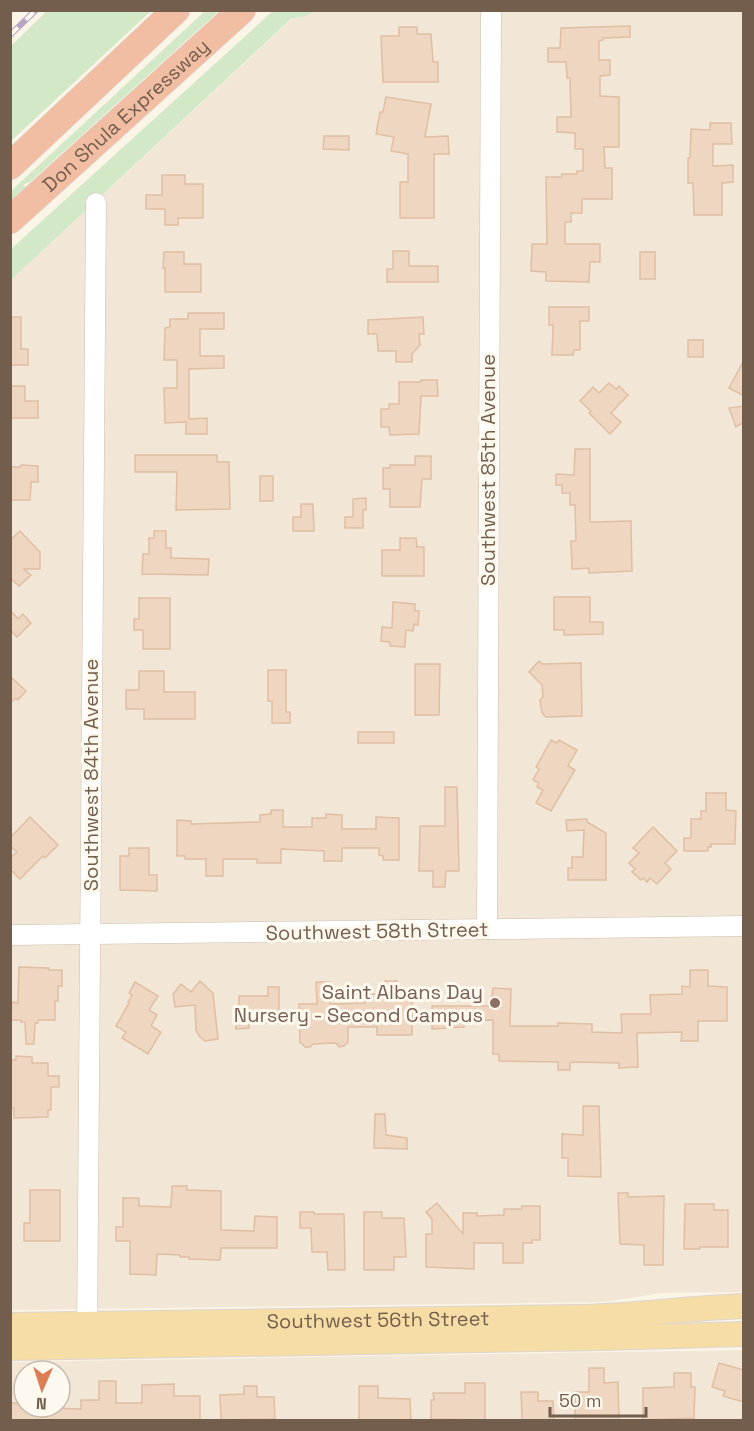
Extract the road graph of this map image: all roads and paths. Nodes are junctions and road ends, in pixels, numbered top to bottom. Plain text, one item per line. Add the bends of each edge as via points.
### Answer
1 (176, 10) edge
2 (242, 10) edge
3 (491, 10) edge
4 (10, 166) edge
5 (96, 203) dead end
6 (10, 220) edge
7 (744, 926) edge
8 (486, 929) junction
9 (89, 934) junction
10 (10, 935) edge
11 (744, 1306) edge
12 (10, 1325) edge
13 (414, 1330) junction
14 (744, 1334) edge
15 (87, 1335) junction
16 (10, 1348) edge

1 - 4 highway, Don Shula Expressway
2 - 6 highway, Don Shula Expressway
3 - 8 street, Southwest 85th Avenue
5 - 9 street, Southwest 84th Avenue
7 - 8 street, Southwest 58th Street
8 - 9 street, Southwest 58th Street
9 - 10 street, Southwest 58th Street
9 - 15 street, Southwest 84th Avenue
11 - 13 main road, Southwest 56th Street
12 - 15 main road, Southwest 56th Street
13 - 14 main road, Southwest 56th Street
13 - 15 main road, Southwest 56th Street
15 - 16 main road, Southwest 56th Street

